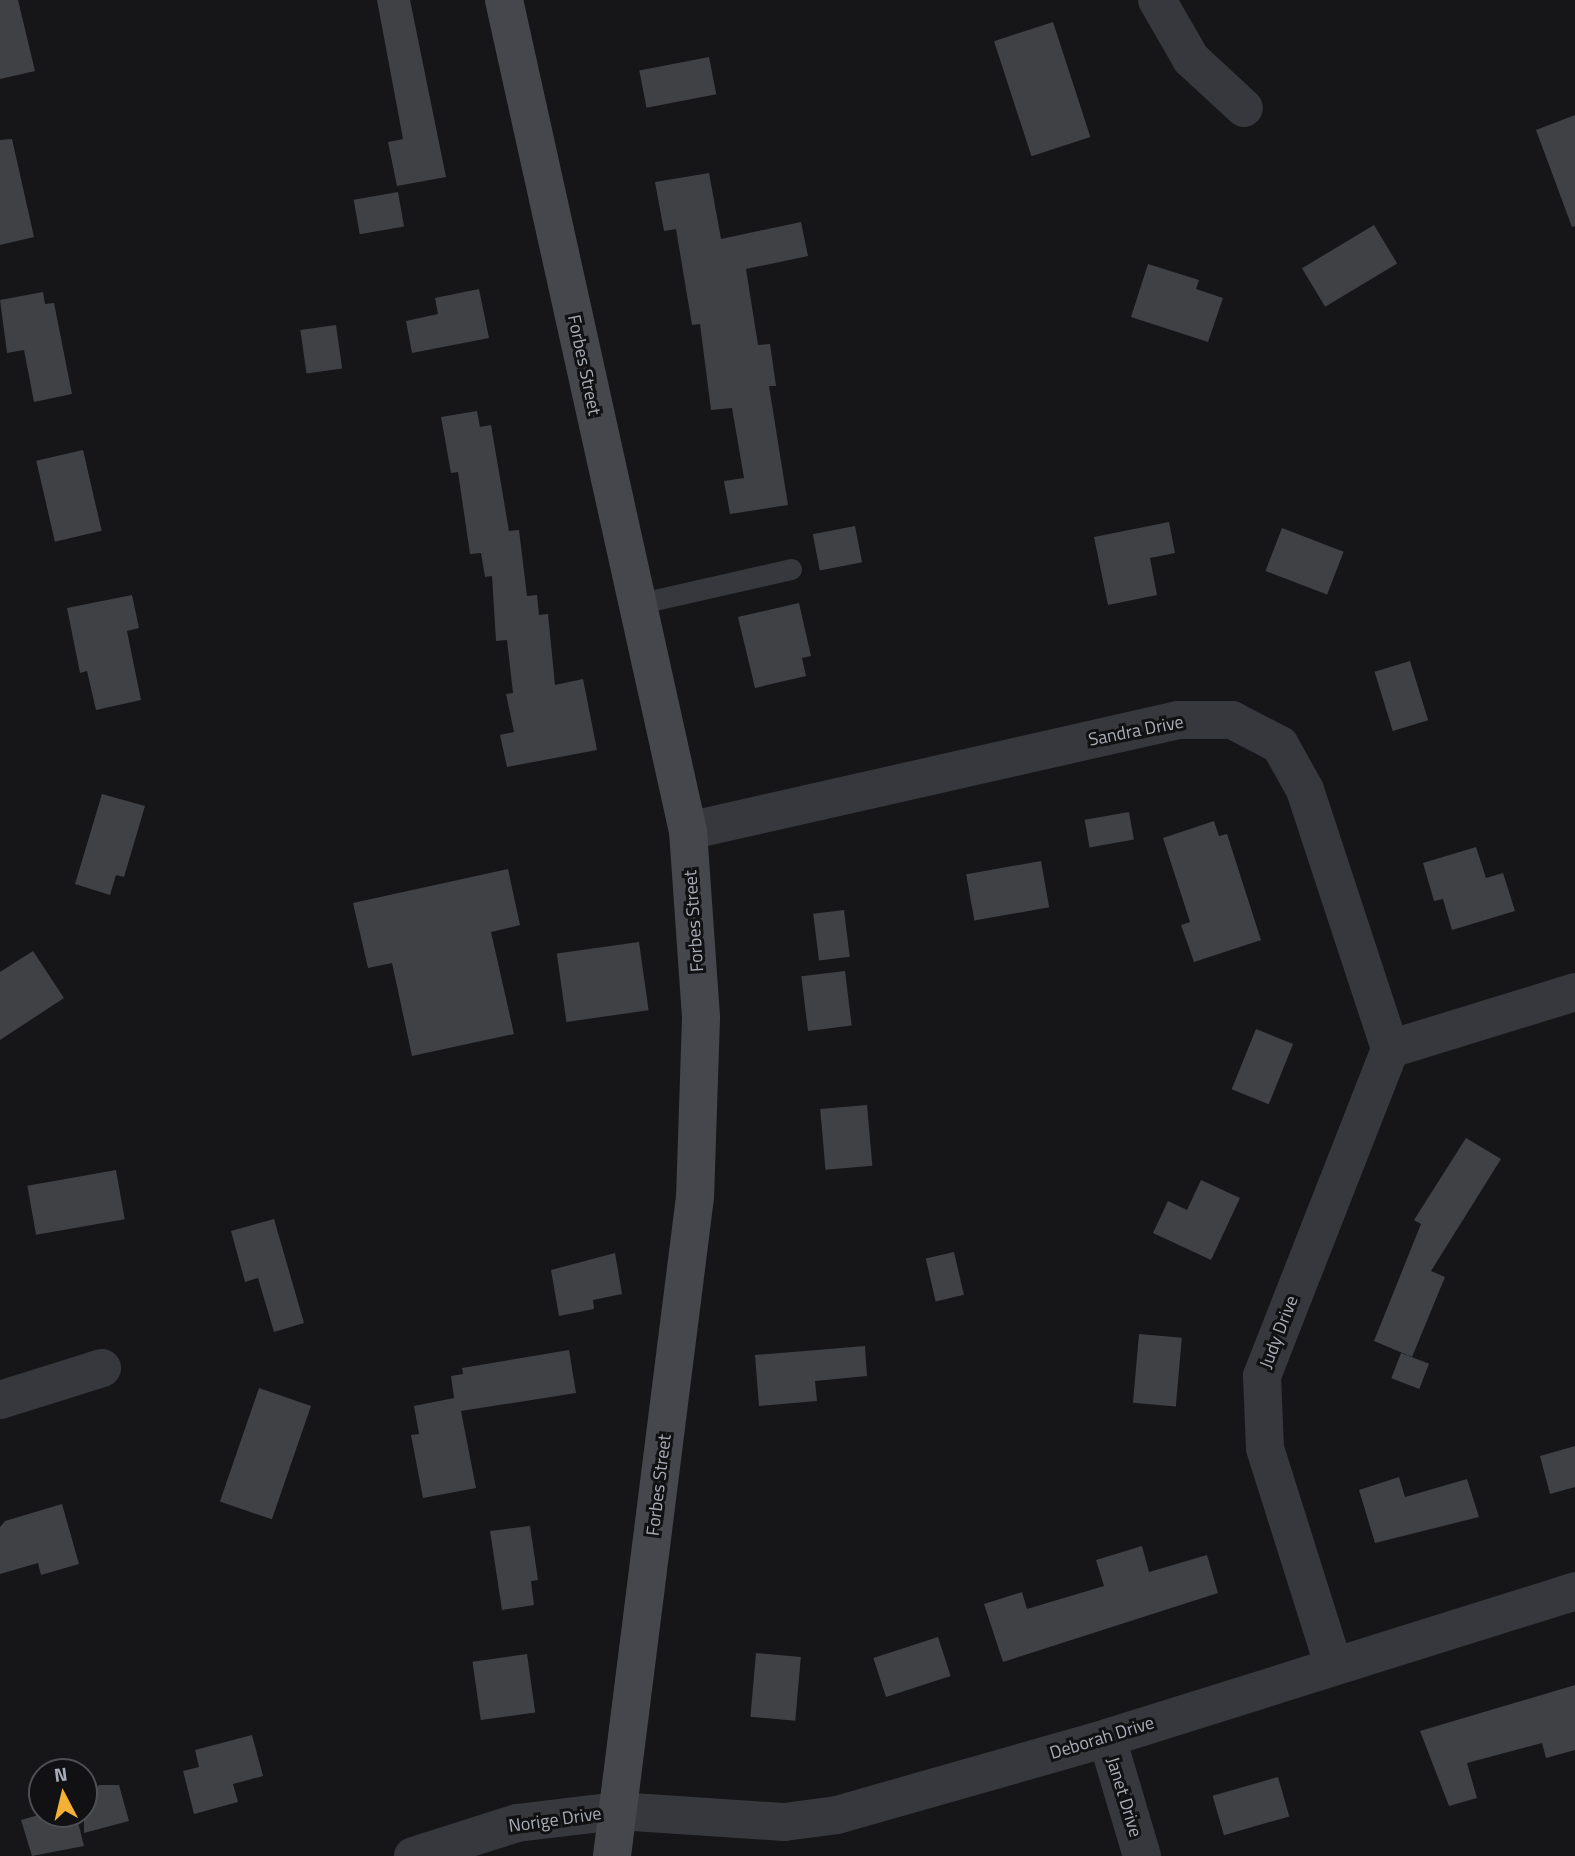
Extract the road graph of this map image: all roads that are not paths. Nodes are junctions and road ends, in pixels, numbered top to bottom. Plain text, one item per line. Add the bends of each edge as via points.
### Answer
1 (503, 0) edge
2 (1157, 0) edge
3 (1244, 108) dead end
4 (791, 569) dead end
5 (637, 604) junction
6 (688, 831) junction
7 (1575, 992) edge
8 (1390, 1049) junction
9 (102, 1368) dead end
10 (0, 1400) edge
11 (1575, 1591) edge
12 (1333, 1664) junction
13 (1107, 1738) junction
14 (618, 1811) junction
15 (412, 1856) edge
16 (612, 1856) edge
17 (1142, 1856) edge

1 - 5 main road, Forbes Street
2 - 3 street via 1191,59
4 - 5 lane
5 - 6 main road, Forbes Street
6 - 8 street, Sandra Drive via 1178,720 1232,720 1280,745 1305,790
6 - 14 main road, Forbes Street via 701,1018 695,1197
7 - 8 street
8 - 12 street, Judy Drive via 1262,1376 1265,1448
9 - 10 street
11 - 12 street, Deborah Drive
12 - 13 street, Deborah Drive
13 - 14 street, Deborah Drive via 837,1815 784,1822
13 - 17 street, Janet Drive
14 - 15 street, Norige Drive via 517,1823
14 - 16 main road, Forbes Street

